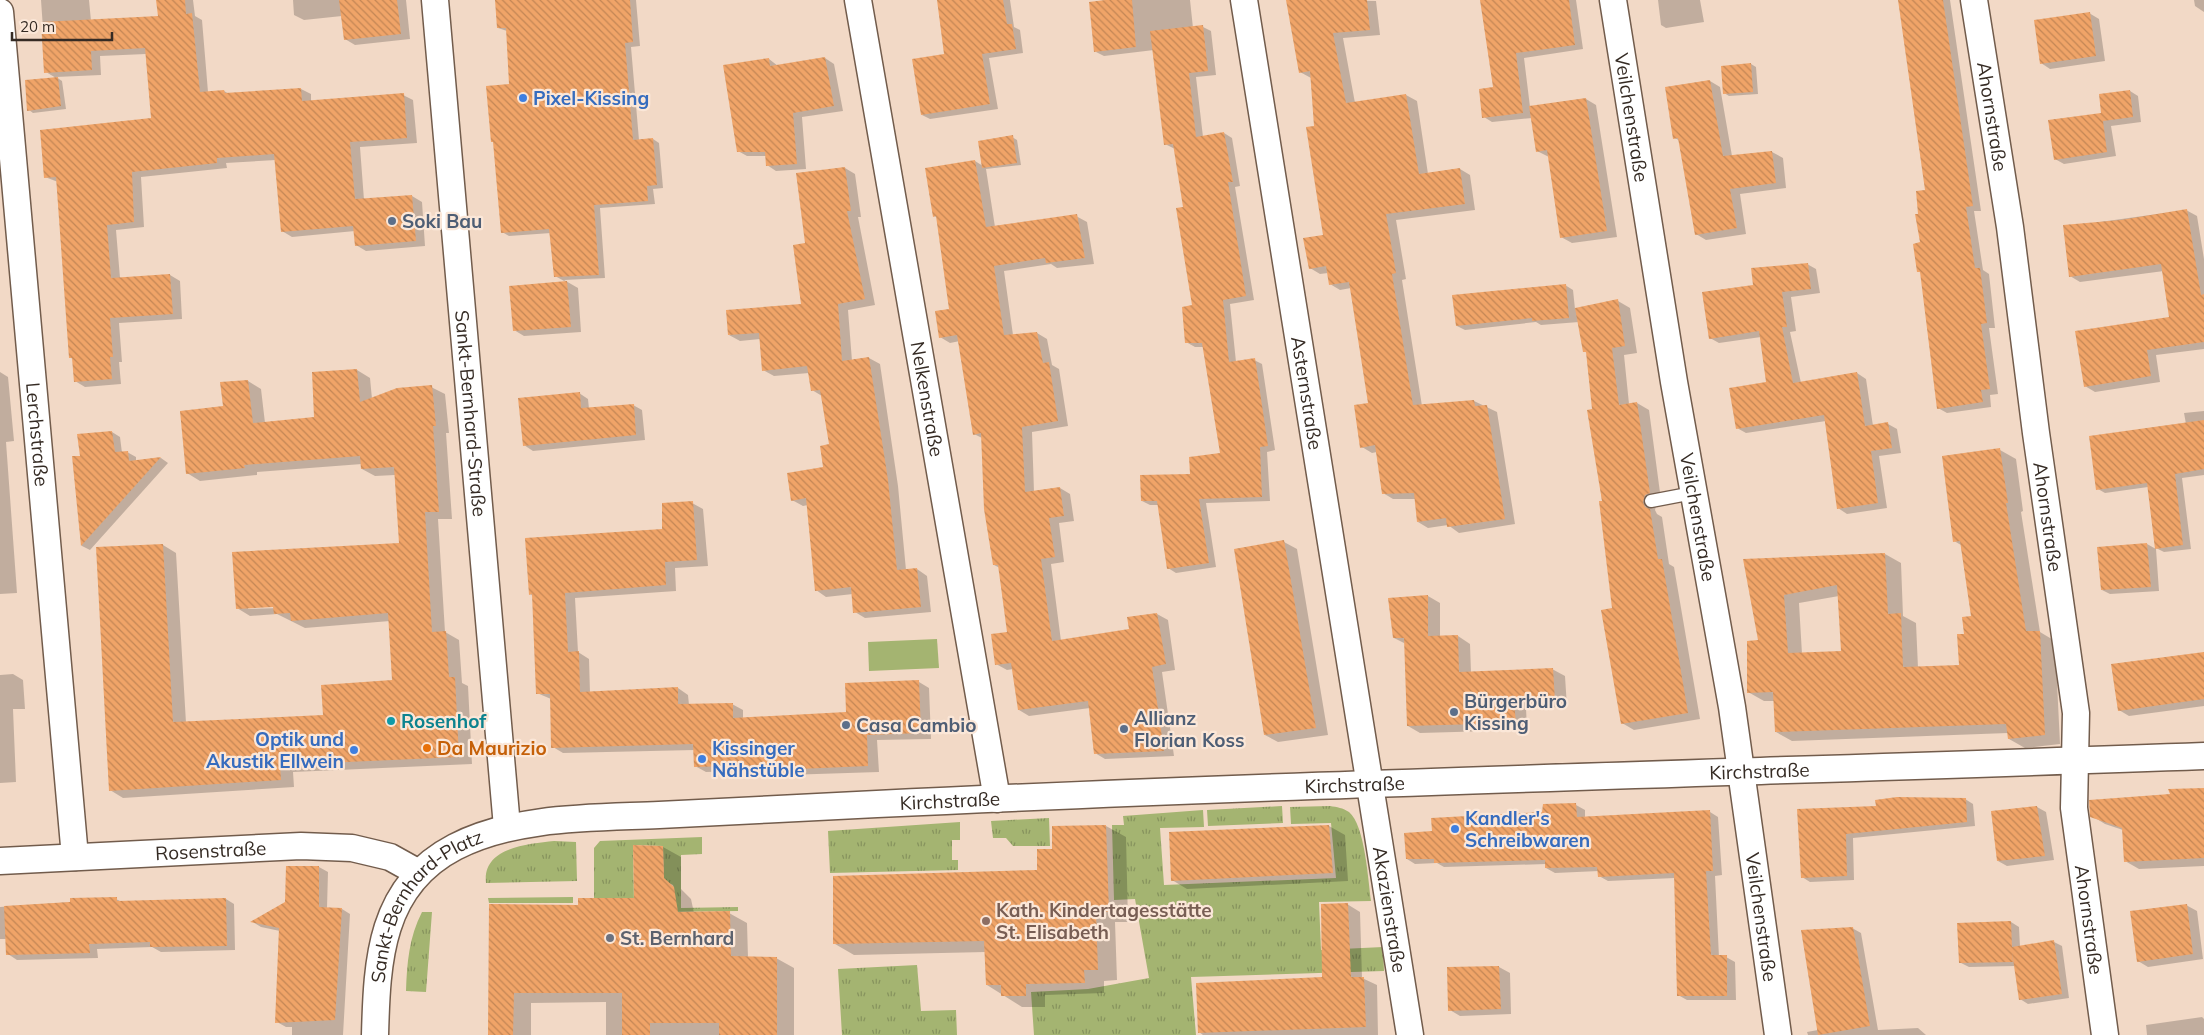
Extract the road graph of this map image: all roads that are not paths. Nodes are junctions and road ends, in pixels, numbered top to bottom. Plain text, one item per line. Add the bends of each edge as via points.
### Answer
1 (435, 0) edge
2 (858, 0) edge
3 (1244, 0) edge
4 (1613, 0) edge
5 (1974, 0) edge
6 (0, 12) edge
7 (1693, 493) junction
8 (1651, 501) dead end
9 (2204, 756) edge
10 (2076, 761) junction
11 (1741, 773) junction
12 (1371, 785) junction
13 (997, 798) junction
14 (507, 827) junction
15 (75, 857) junction
16 (0, 861) edge
17 (417, 872) junction
18 (376, 1022) edge
19 (1410, 1035) edge
20 (1778, 1035) edge
21 (2105, 1035) edge

1 - 14 street, Sankt-Bernhard-Straße
2 - 13 street, Nelkenstraße
3 - 12 street, Asternstraße
4 - 7 street, Veilchenstraße
5 - 10 street, Ahornstraße via 2010,227 2076,713
6 - 15 street, Lerchstraße
7 - 8 lane
7 - 11 street, Veilchenstraße
9 - 10 street, Kirchstraße
10 - 11 street, Kirchstraße
10 - 21 street, Ahornstraße via 2074,808
11 - 12 street, Kirchstraße
11 - 20 street, Veilchenstraße
12 - 13 street, Kirchstraße
12 - 19 street, Akazienstraße
13 - 14 street, Kirchstraße via 585,818
14 - 17 street, Sankt-Bernhard-Platz via 456,846
15 - 16 street, Rosenstraße
15 - 17 street, Rosenstraße via 301,846 352,848 390,858
17 - 18 street, Sankt-Bernhard-Platz via 384,935 376,979

